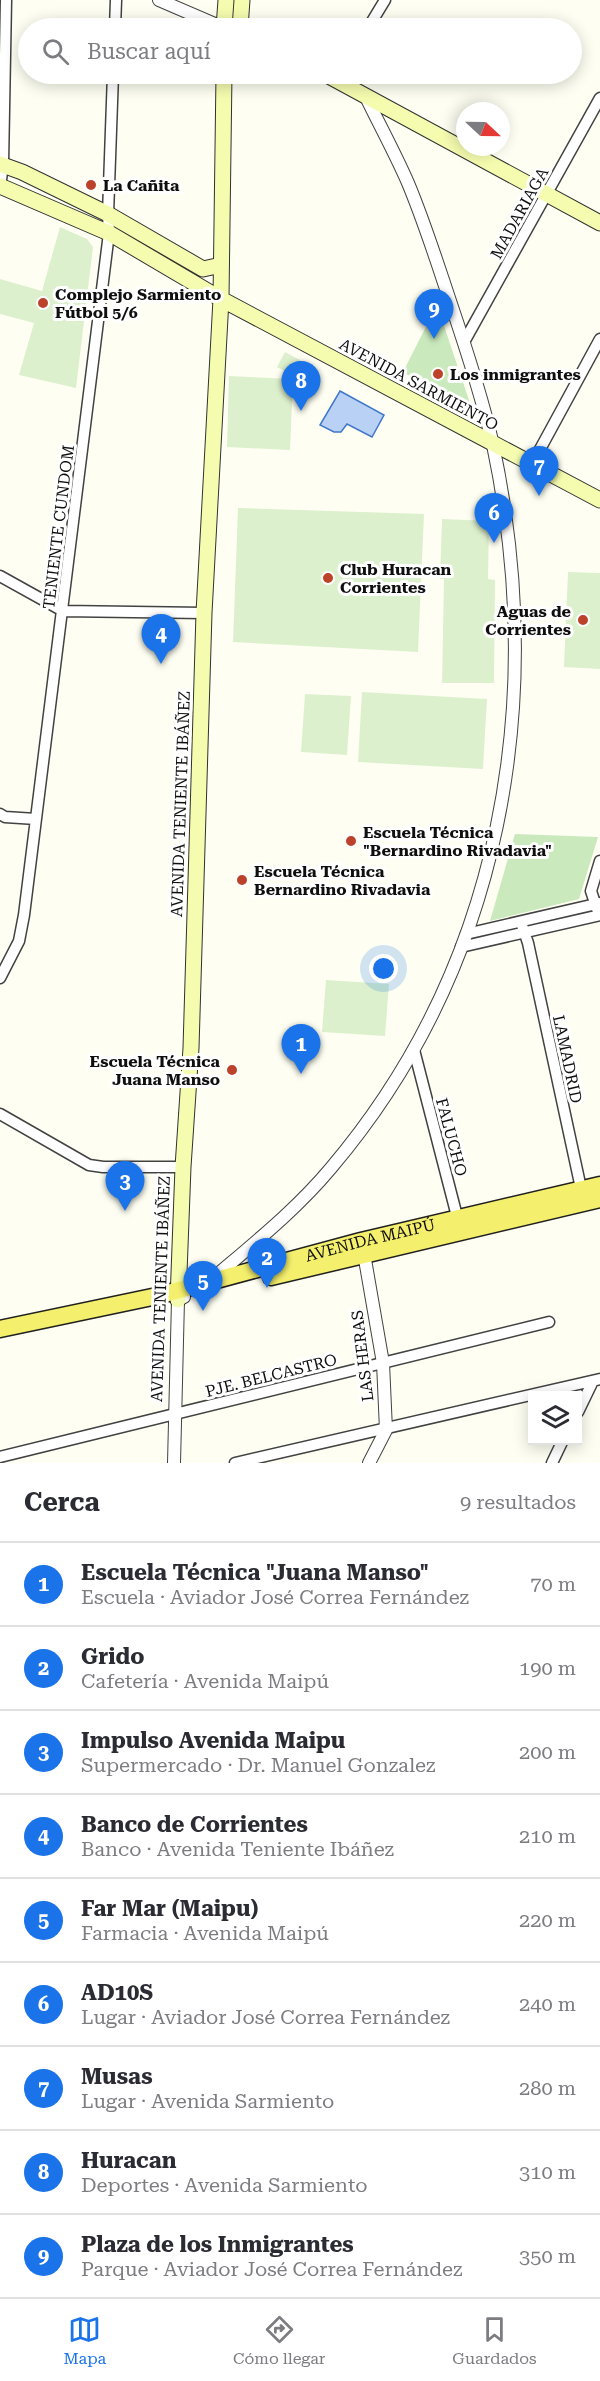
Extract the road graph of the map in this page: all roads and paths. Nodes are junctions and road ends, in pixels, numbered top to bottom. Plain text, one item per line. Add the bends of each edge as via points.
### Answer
1 (6, 0) edge
2 (116, 0) edge
3 (159, 0) edge
4 (226, 0) edge
5 (242, 0) edge
6 (385, 0) edge
7 (115, 18) edge
8 (201, 18) edge
9 (225, 18) edge
10 (241, 18) edge
11 (374, 18) edge
12 (113, 84) edge
13 (224, 84) edge
14 (349, 84) edge
15 (365, 94) junction
16 (600, 98) edge
17 (1, 164) edge
18 (0, 187) edge
19 (546, 194) junction
20 (108, 214) junction
21 (600, 223) edge
22 (109, 233) junction
23 (221, 265) junction
24 (221, 299) junction
25 (600, 339) edge
26 (464, 342) junction
27 (492, 443) junction
28 (532, 464) junction
29 (600, 500) edge
30 (0, 576) edge
31 (63, 611) junction
32 (204, 613) junction
33 (0, 814) edge
34 (36, 819) junction
35 (600, 861) edge
36 (598, 903) edge
37 (599, 915) edge
38 (522, 927) junction
39 (466, 934) junction
40 (461, 947) junction
41 (0, 978) edge
42 (414, 1050) junction
43 (0, 1114) edge
44 (183, 1167) junction
45 (600, 1185) edge
46 (589, 1197) edge
47 (460, 1225) junction
48 (363, 1248) junction
49 (209, 1282) junction
50 (178, 1295) junction
51 (549, 1322) dead end
52 (0, 1329) edge
53 (0, 1339) edge
54 (383, 1362) junction
55 (596, 1380) edge
56 (582, 1405) edge
57 (174, 1414) junction
58 (386, 1430) junction
59 (561, 1445) edge
60 (0, 1457) edge
61 (174, 1463) edge
62 (235, 1463) edge
63 (369, 1463) edge
64 (552, 1463) edge

1 - 17 street
2 - 7 street
3 - 8 street
4 - 9 main road
5 - 10 main road
6 - 11 street
12 - 20 street, TENIENTE CUNDOM
13 - 23 main road, AVENIDA TENIENTE IBÁÑEZ
14 - 15 main road
15 - 19 main road
15 - 26 street via 408,184
16 - 19 street, MADARIAGA
17 - 18 street
17 - 20 main road
18 - 22 main road, AVENIDA SARMIENTO
19 - 21 main road
19 - 26 street, MADARIAGA
20 - 22 street, TENIENTE CUNDOM
20 - 23 main road via 203,269
22 - 24 main road, AVENIDA SARMIENTO
22 - 31 street, TENIENTE CUNDOM
23 - 24 main road, AVENIDA TENIENTE IBÁÑEZ
24 - 27 main road, AVENIDA SARMIENTO
24 - 32 main road, AVENIDA TENIENTE IBÁÑEZ
25 - 28 street
26 - 27 street
27 - 28 main road, AVENIDA SARMIENTO
27 - 39 street via 511,569 512,738 490,864
28 - 29 main road, AVENIDA SARMIENTO
30 - 31 street
31 - 32 street
31 - 34 street, TENIENTE CUNDOM
32 - 44 main road, AVENIDA TENIENTE IBÁÑEZ via 191,1048
33 - 34 street
34 - 41 street, TENIENTE CUNDOM via 19,941
35 - 36 street via 591,891
36 - 37 street
36 - 38 street
37 - 38 street
38 - 39 street
38 - 40 street
38 - 46 street, LAMADRID
39 - 40 street
40 - 42 street
42 - 47 street, FALUCHO
42 - 49 street via 330,1169 276,1225
43 - 44 street via 89,1165
44 - 50 main road, AVENIDA TENIENTE IBÁÑEZ
45 - 46 main road, AVENIDA MAIPÚ
46 - 47 main road, AVENIDA MAIPÚ
47 - 48 main road, AVENIDA MAIPÚ
48 - 49 main road, AVENIDA MAIPÚ
48 - 50 main road, AVENIDA MAIPÚ
48 - 54 street, LAS HERAS
49 - 50 main road, AVENIDA MAIPÚ
50 - 52 main road, AVENIDA MAIPÚ
50 - 53 main road, AVENIDA MAIPÚ
50 - 57 street, AVENIDA TENIENTE IBÁÑEZ
51 - 54 street, PJE. BELCASTRO
54 - 57 street, PJE. BELCASTRO
54 - 58 street, LAS HERAS
55 - 56 street
55 - 58 street
57 - 60 street, PJE. BELCASTRO
57 - 61 street, AVENIDA TENIENTE IBÁÑEZ
58 - 62 street
58 - 63 street, LAS HERAS
59 - 64 street

